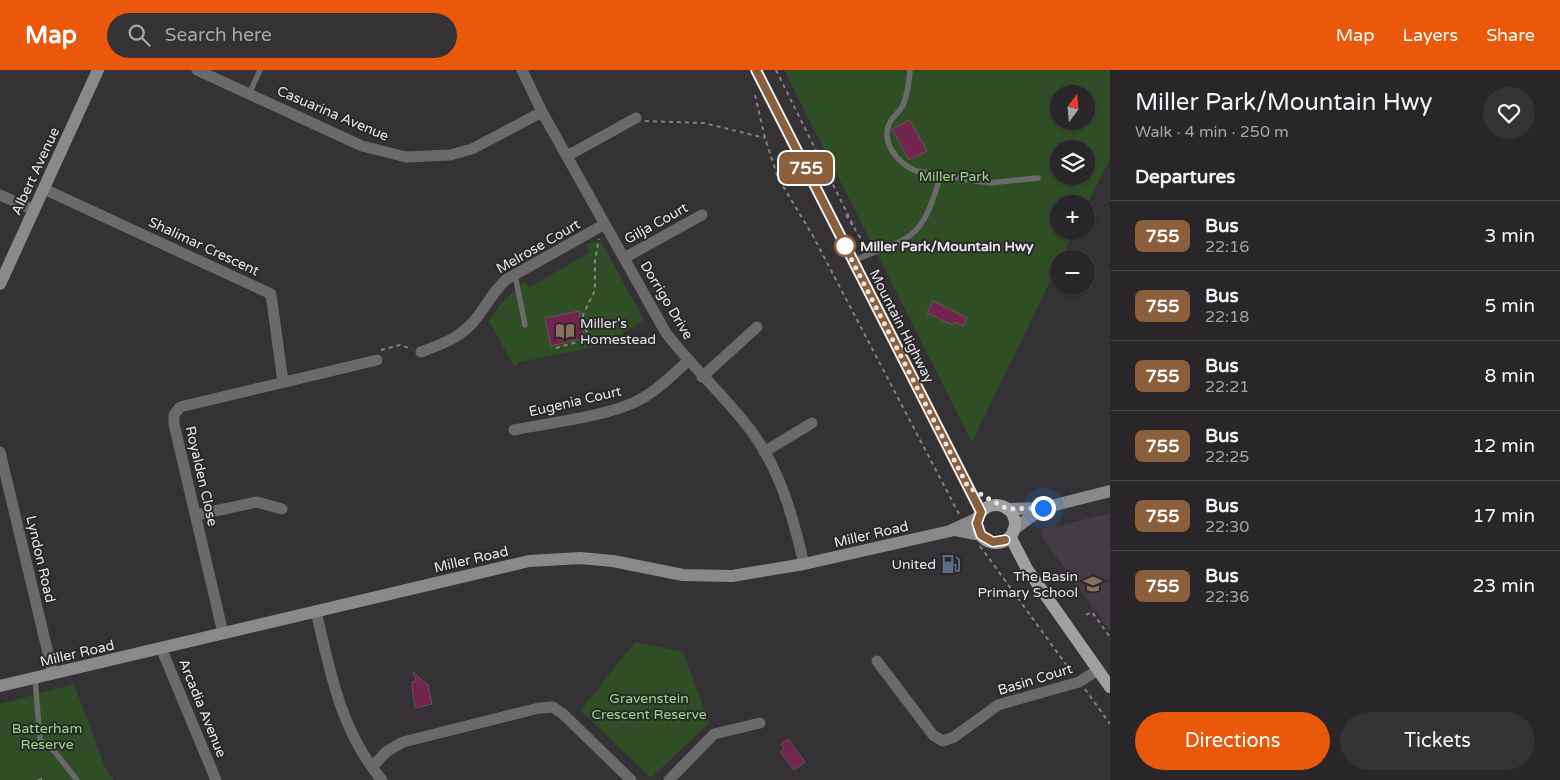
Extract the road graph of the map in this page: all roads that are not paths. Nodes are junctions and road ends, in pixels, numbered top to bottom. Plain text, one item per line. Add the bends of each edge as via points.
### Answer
1 (98, 70) edge
2 (198, 70) edge
3 (260, 70) edge
4 (522, 70) edge
5 (756, 70) edge
6 (910, 70) edge
7 (249, 94) junction
8 (542, 112) junction
9 (636, 118) road end
10 (567, 156) junction
11 (941, 174) junction
12 (1038, 178) dead end
13 (44, 188) junction
14 (0, 195) edge
15 (34, 210) junction
16 (702, 214) dead end
17 (605, 224) junction
18 (624, 258) junction
19 (852, 261) junction
20 (515, 275) junction
21 (0, 284) edge
22 (525, 325) dead end
23 (756, 327) dead end
24 (421, 352) dead end
25 (376, 356) road end
26 (688, 361) junction
27 (702, 376) junction
28 (283, 382) junction
29 (812, 423) dead end
30 (514, 430) dead end
31 (0, 452) edge
32 (764, 452) junction
33 (968, 487) junction
34 (1110, 491) edge
35 (1003, 507) junction
36 (1043, 508) junction
37 (282, 509) dead end
38 (196, 515) junction
39 (979, 515) junction
40 (955, 530) junction
41 (1008, 536) junction
42 (978, 538) junction
43 (804, 564) junction
44 (316, 612) junction
45 (223, 633) junction
46 (161, 648) junction
47 (877, 661) dead end
48 (1098, 670) junction
49 (53, 674) junction
50 (36, 678) junction
51 (0, 686) edge
52 (1110, 687) edge
53 (760, 722) dead end
54 (372, 767) junction
55 (77, 780) edge
56 (216, 780) edge
57 (382, 780) edge
58 (631, 780) edge
59 (669, 780) edge

1 - 13 main road, Albert Avenue
2 - 7 street, Casuarina Avenue
3 - 7 lane
4 - 8 street, Dorrigo Drive
5 - 19 main road, Mountain Highway
6 - 11 lane via 908,89 902,107 889,124 887,140 895,156 907,167
7 - 8 street, Casuarina Avenue via 362,146 406,157 450,155 472,149
8 - 10 street, Dorrigo Drive
9 - 10 street
10 - 17 street, Dorrigo Drive
11 - 12 lane via 988,183
11 - 19 lane via 925,221 910,238
13 - 15 main road, Albert Avenue
13 - 28 street, Shalimar Crescent via 271,294
14 - 15 street
15 - 21 main road, Albert Avenue
16 - 18 street, Gilja Court
17 - 18 street, Dorrigo Drive
17 - 20 street, Melrose Court
18 - 26 street, Dorrigo Drive via 666,333
19 - 33 main road, Mountain Highway
20 - 22 lane
20 - 24 street, Melrose Court via 496,288 467,329 446,343
23 - 27 street
25 - 28 street, Royalden Close
26 - 27 street, Dorrigo Drive
26 - 30 street, Eugenia Court via 663,384 633,403
27 - 32 street, Dorrigo Drive via 739,416
28 - 38 street, Royalden Close via 180,407 174,415
29 - 32 street
31 - 49 street, Lyndon Road
32 - 43 street, Dorrigo Drive via 791,510
33 - 35 main road
33 - 39 main road, Mountain Highway
34 - 36 main road
35 - 36 main road
35 - 39 main road via 986,508
35 - 41 main road via 1015,522
36 - 41 main road
37 - 38 street via 257,502
38 - 45 street, Royalden Close
39 - 40 main road, Miller Road
39 - 42 main road
40 - 42 main road, Miller Road
40 - 43 main road, Miller Road
41 - 42 main road
41 - 48 main road via 1027,569
43 - 44 main road, Miller Road via 732,576 708,576 580,558 529,561
44 - 45 main road, Miller Road
44 - 54 street via 340,708 356,743
45 - 46 main road, Miller Road
46 - 49 main road, Miller Road
46 - 56 street, Arcadia Avenue
47 - 48 street, Basin Court via 933,735 943,741 954,737 998,705 1079,682
48 - 52 main road
49 - 50 main road, Miller Road
50 - 51 main road, Miller Road
50 - 55 lane via 40,740
53 - 59 street via 714,734
54 - 57 street
54 - 58 street via 386,752 403,742 553,707

